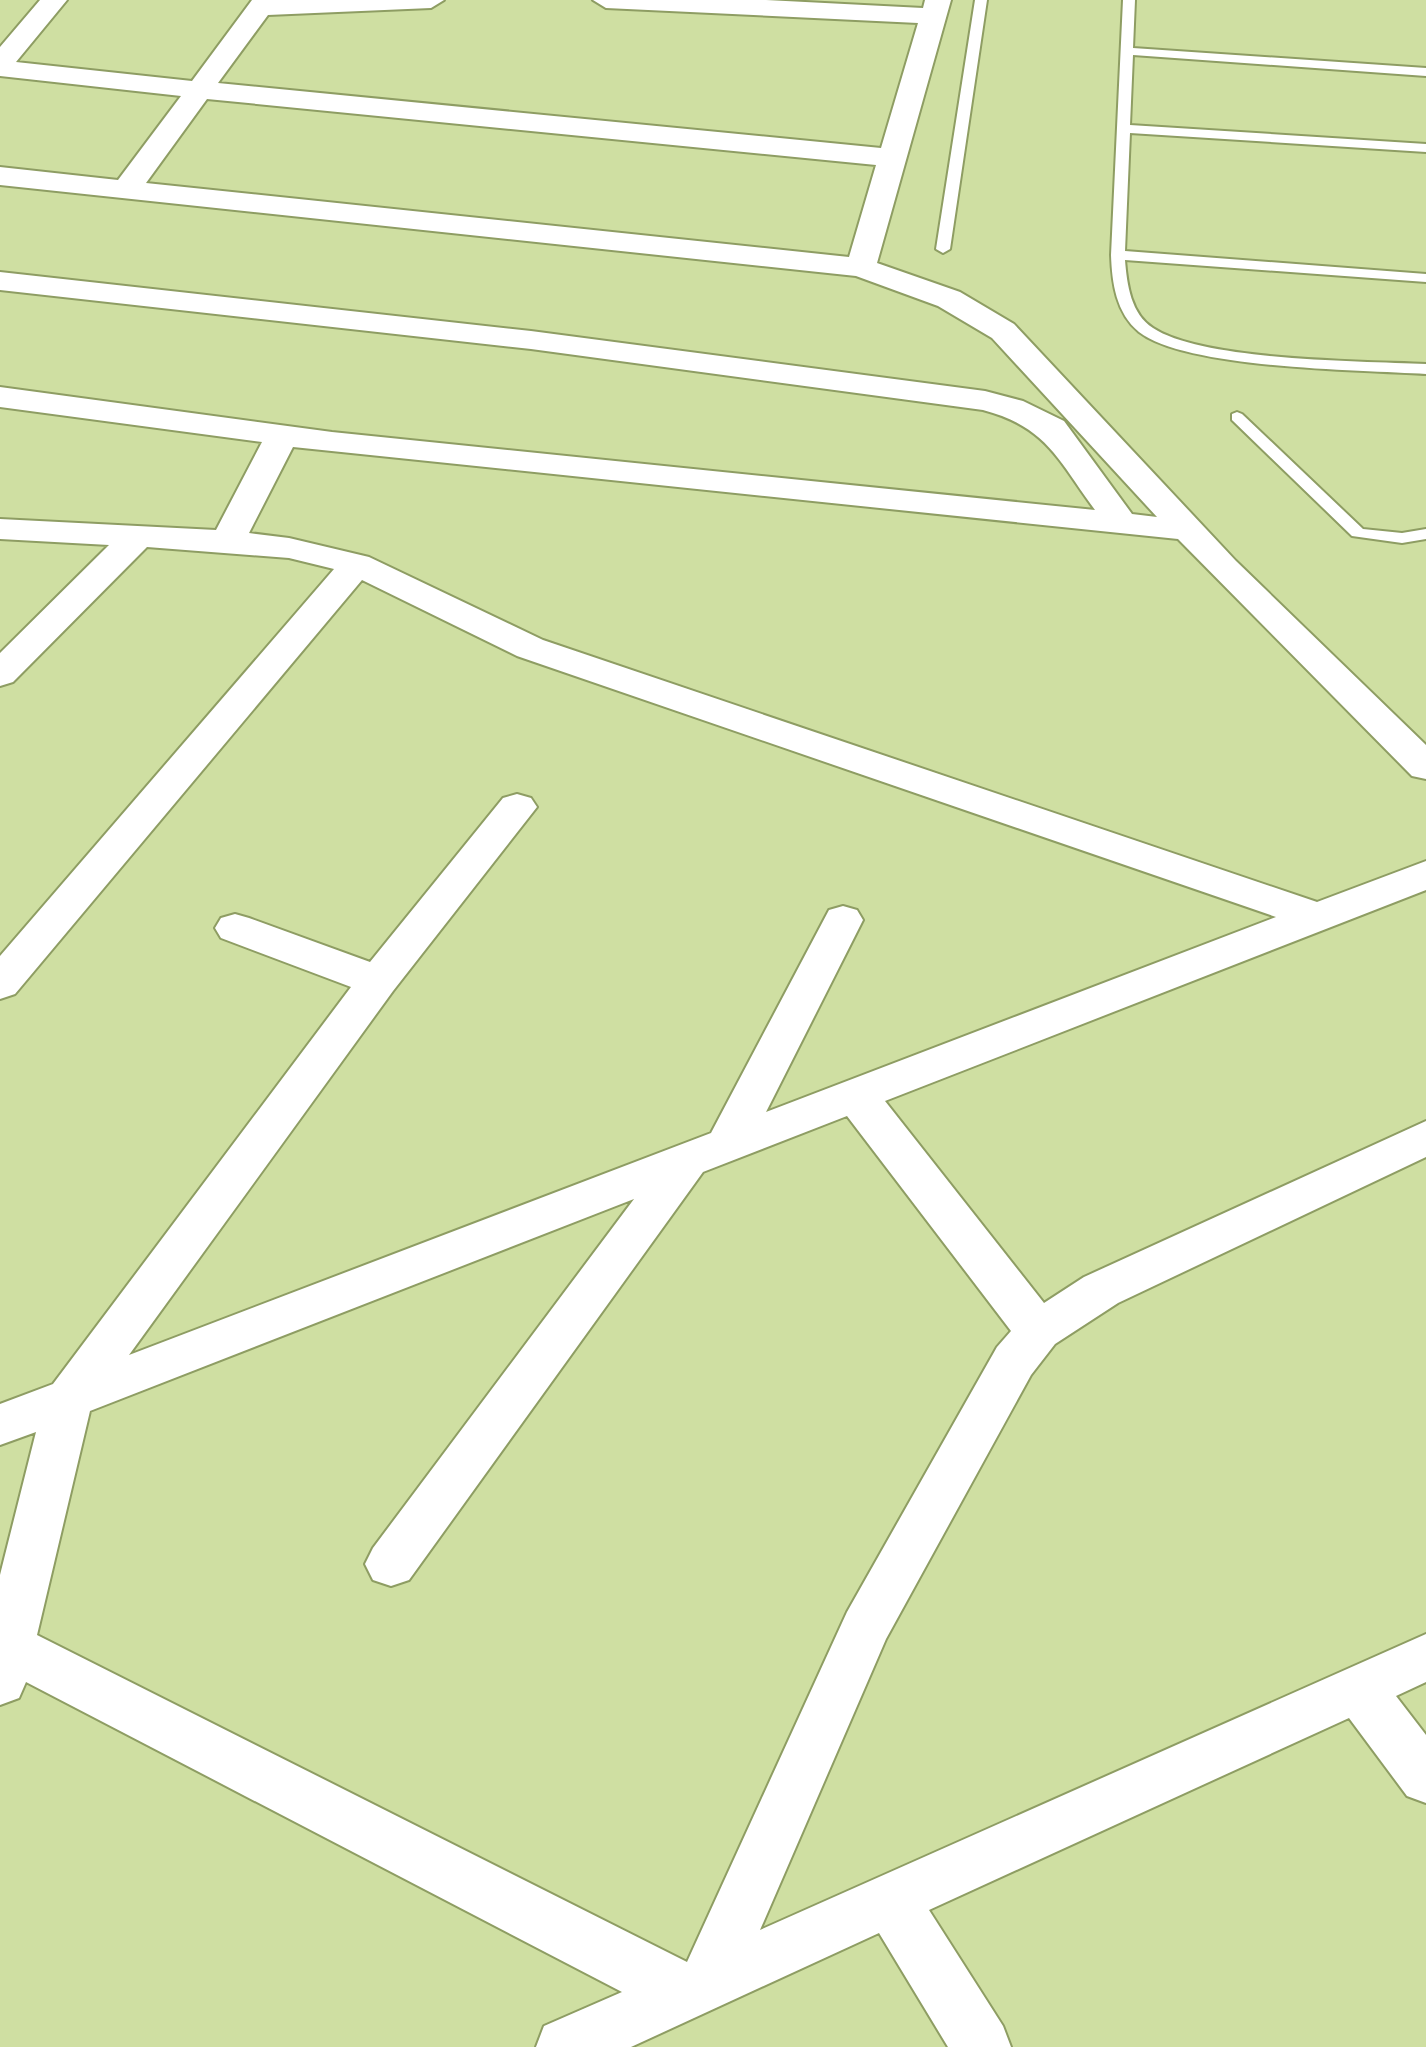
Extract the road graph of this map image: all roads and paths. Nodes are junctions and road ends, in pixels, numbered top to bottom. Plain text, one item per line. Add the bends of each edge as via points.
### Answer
1 (54, 0) edge
2 (431, 0) edge
3 (606, 0) edge
4 (982, 0) edge
5 (1129, 0) edge
6 (263, 3) edge
7 (935, 8) edge
8 (1127, 51) junction
9 (0, 66) edge
10 (1426, 72) edge
11 (200, 92) junction
12 (1124, 130) junction
13 (1426, 148) edge
14 (892, 158) junction
15 (0, 176) edge
16 (126, 190) junction
17 (943, 249) dead end
18 (1118, 256) junction
19 (861, 266) junction
20 (1426, 278) edge
21 (0, 282) edge
22 (1426, 369) edge
23 (0, 397) edge
24 (1236, 417) dead end
25 (282, 436) junction
26 (1122, 524) junction
27 (0, 529) edge
28 (1187, 530) junction
29 (1426, 534) edge
30 (136, 538) junction
31 (228, 541) junction
32 (357, 564) junction
33 (0, 674) edge
34 (1426, 767) edge
35 (516, 807) dead end
36 (1426, 875) edge
37 (1318, 917) junction
38 (842, 920) dead end
39 (234, 928) dead end
40 (378, 981) junction
41 (0, 984) edge
42 (856, 1096) junction
43 (1426, 1138) edge
44 (706, 1154) junction
45 (1038, 1331) junction
46 (68, 1401) junction
47 (0, 1424) edge
48 (391, 1564) dead end
49 (1426, 1657) edge
50 (4, 1663) edge
51 (1358, 1688) junction
52 (1426, 1778) edge
53 (890, 1900) junction
54 (696, 1987) junction
55 (565, 2047) edge
56 (982, 2047) edge

1 - 9 street
2 - 6 street
3 - 7 street
4 - 17 lane
5 - 8 lane
6 - 11 street
7 - 14 street
8 - 10 lane
8 - 12 lane
9 - 11 street
11 - 14 street
11 - 16 street
12 - 13 lane
12 - 18 lane
14 - 19 street
15 - 16 street
16 - 19 street
18 - 20 lane
18 - 22 lane via 1120,289 1131,315 1171,344
19 - 28 street via 950,299 1003,332
21 - 26 street via 762,369 994,403 1040,417 1052,428
23 - 25 street
24 - 29 lane via 1358,533
25 - 26 street
25 - 31 street
26 - 28 street
27 - 30 street
28 - 34 street
30 - 31 street
30 - 33 street
31 - 32 street
32 - 37 street via 530,648
32 - 41 street
35 - 40 street
36 - 37 street
37 - 42 street
38 - 44 street
39 - 40 street
40 - 46 street
42 - 44 street
42 - 45 street
43 - 45 street via 1100,1290
44 - 46 street
44 - 48 street
45 - 54 street via 1014,1361 865,1628
46 - 47 street
46 - 50 street
49 - 51 street
50 - 54 street
51 - 52 street
51 - 53 street
53 - 54 street
53 - 56 street
54 - 55 street

